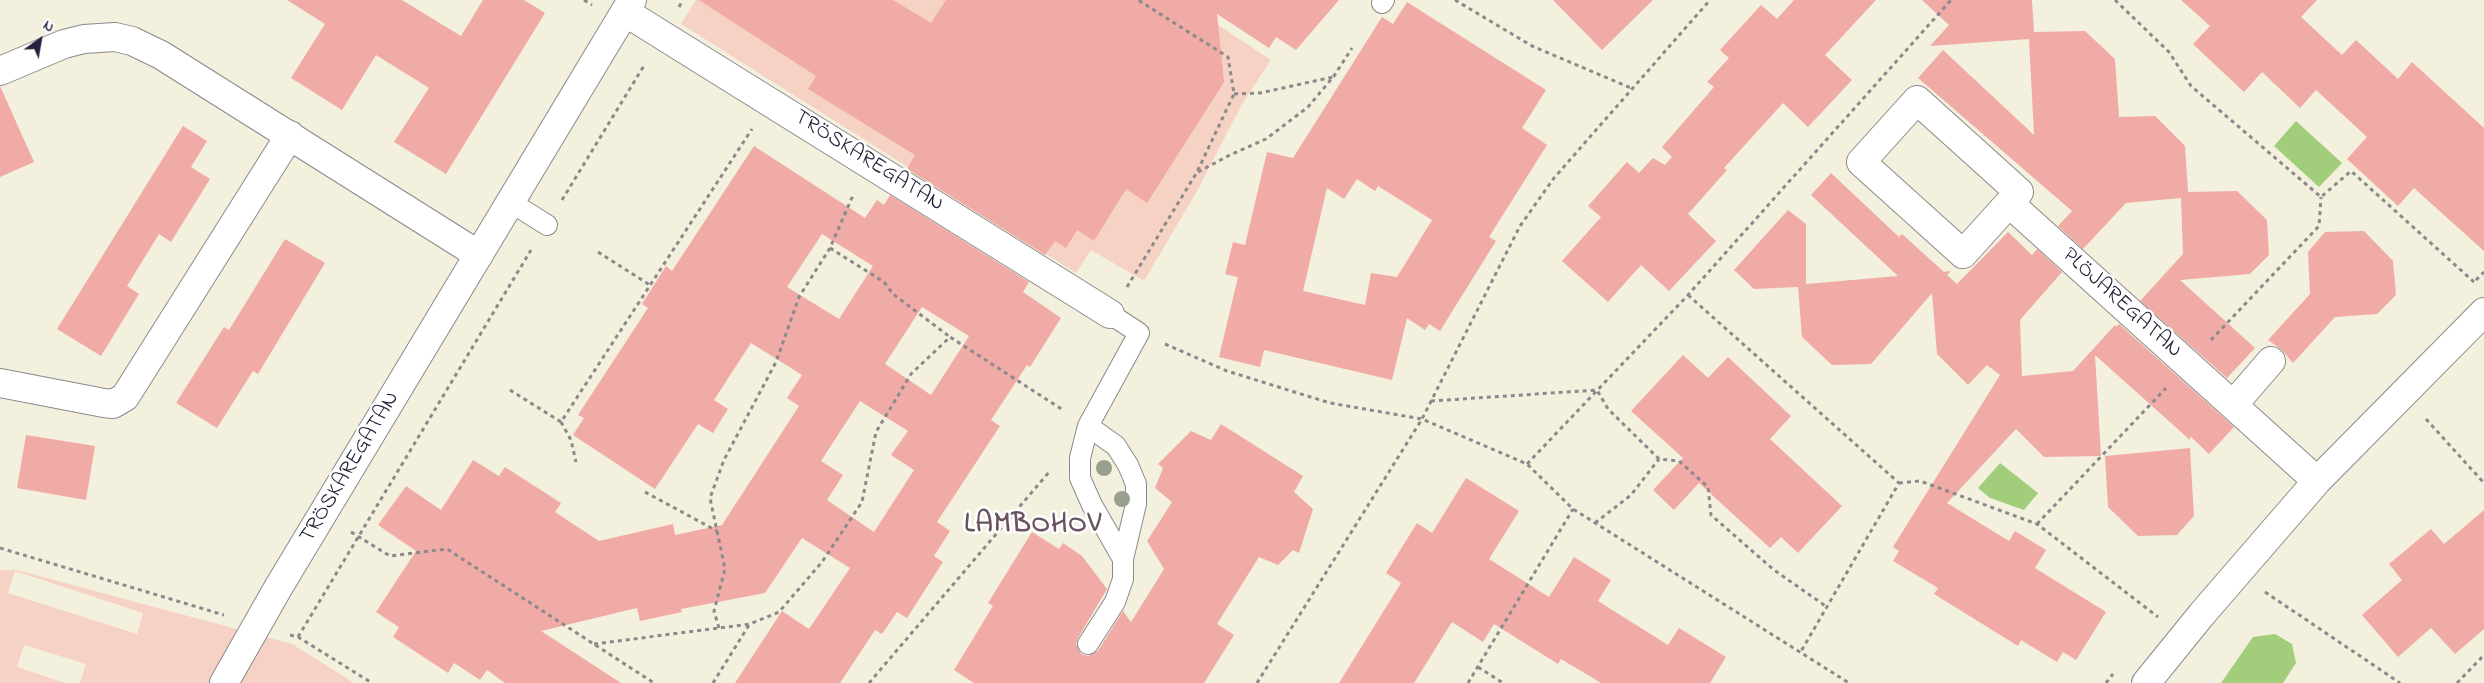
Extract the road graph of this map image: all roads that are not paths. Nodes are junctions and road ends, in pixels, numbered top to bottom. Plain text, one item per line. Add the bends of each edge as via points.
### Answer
1 (628, 6) edge
2 (0, 70) edge
3 (290, 135) junction
4 (512, 202) junction
5 (2009, 203) junction
6 (547, 224) road end
7 (479, 255) junction
8 (2484, 312) edge
9 (1110, 314) joint
10 (2271, 361) dead end
11 (0, 383) edge
12 (2232, 405) junction
13 (1088, 426) junction
14 (2317, 481) junction
15 (1123, 559) junction
16 (1088, 644) dead end
17 (224, 683) edge
18 (2146, 683) edge

1 - 4 street, TRÖSKAREGATAN
1 - 9 street, TRÖSKAREGATAN via 663,35
2 - 3 street via 64,44 92,38 124,39 161,55
3 - 7 street
3 - 11 street via 125,397 113,404 104,403
4 - 6 lane
4 - 7 street, TRÖSKAREGATAN
5 - 5 street via 2019,192 1917,100 1861,162 1963,254
5 - 12 street, PLÖJAREGATAN
7 - 17 street, TRÖSKAREGATAN
8 - 14 street
9 - 13 lane via 1139,333
10 - 12 street
12 - 14 street, PLÖJAREGATAN
13 - 15 lane via 1080,458 1080,478
13 - 15 lane via 1116,446 1136,484 1136,504
14 - 18 street
15 - 16 lane via 1123,579 1115,602

